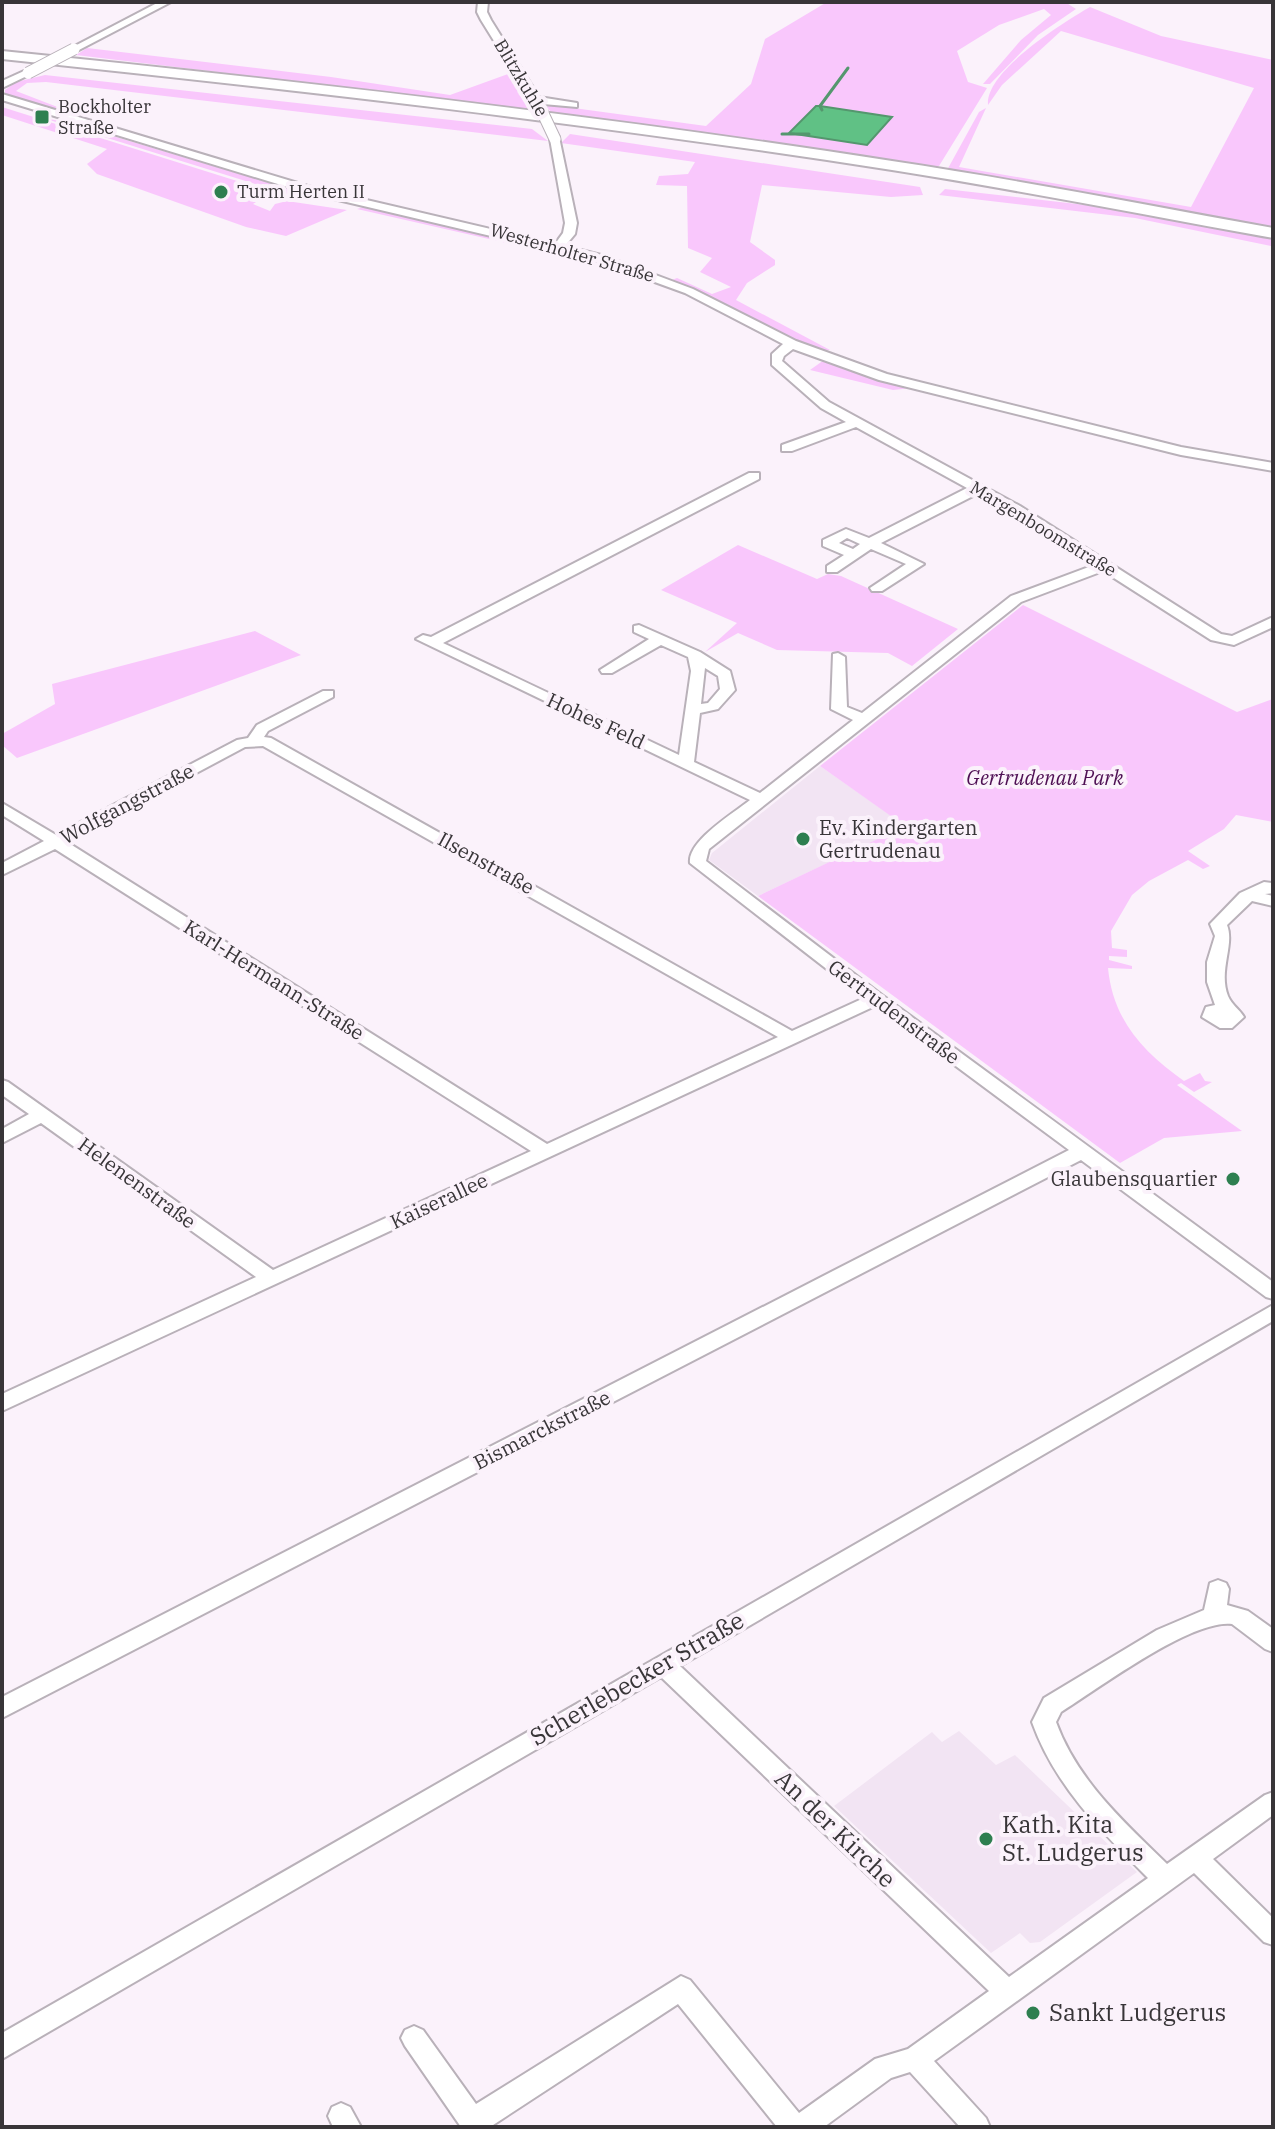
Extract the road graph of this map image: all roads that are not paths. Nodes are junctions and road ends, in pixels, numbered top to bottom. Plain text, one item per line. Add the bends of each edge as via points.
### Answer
1 (166, 2) edge
2 (483, 2) edge
3 (2, 49) edge
4 (2, 55) edge
5 (2, 62) edge
6 (149, 70) junction
7 (2, 85) edge
8 (2, 97) edge
9 (538, 103) junction
10 (573, 105) dead end
11 (1110, 203) junction
12 (1273, 233) edge
13 (559, 246) junction
14 (792, 344) junction
15 (855, 423) junction
16 (787, 448) dead end
17 (1273, 467) edge
18 (754, 476) dead end
19 (978, 488) junction
20 (873, 545) junction
21 (856, 555) junction
22 (931, 556) dead end
23 (917, 564) junction
24 (1105, 566) junction
25 (832, 569) dead end
26 (877, 588) dead end
27 (1273, 621) edge
28 (639, 629) dead end
29 (660, 639) junction
30 (695, 655) junction
31 (838, 657) dead end
32 (607, 670) dead end
33 (328, 694) dead end
34 (691, 711) junction
35 (864, 719) junction
36 (254, 740) junction
37 (686, 764) junction
38 (760, 799) junction
39 (2, 808) edge
40 (57, 841) junction
41 (2, 870) edge
42 (1273, 888) edge
43 (1264, 898) edge
44 (876, 999) junction
45 (1226, 1009) dead end
46 (792, 1038) junction
47 (2, 1086) edge
48 (42, 1115) junction
49 (2, 1137) edge
50 (546, 1152) junction
51 (1081, 1152) junction
52 (272, 1279) junction
53 (1273, 1292) edge
54 (1273, 1312) edge
55 (2, 1403) edge
56 (1218, 1589) dead end
57 (1214, 1614) junction
58 (1273, 1643) edge
59 (662, 1664) junction
60 (2, 1708) edge
61 (1273, 1802) edge
62 (1195, 1858) junction
63 (1166, 1879) junction
64 (1273, 1934) edge
65 (1008, 1993) junction
66 (414, 2038) dead end
67 (2, 2047) edge
68 (915, 2059) junction
69 (475, 2124) edge
70 (794, 2127) edge
71 (802, 2127) edge
72 (977, 2127) edge

1 - 7 street, bridge
2 - 9 street, Blitzkuhle via 486,20
3 - 6 highway
4 - 6 highway
5 - 11 highway via 398,106
6 - 11 highway via 565,120
8 - 13 street, Westerholter Straße via 308,190
9 - 10 street
9 - 13 street, Blitzkuhle, bridge via 555,139 571,223
11 - 12 highway
13 - 14 street, Westerholter Straße via 666,281
14 - 15 street, Margenboomstraße via 776,362 813,397
14 - 17 street, Westerholter Straße via 945,394 1165,448
15 - 16 street
15 - 19 street, Margenboomstraße
18 - 37 street, Hohes Feld via 427,641
19 - 20 street
19 - 24 street, Margenboomstraße
20 - 21 street
20 - 21 street via 846,533 828,543
20 - 23 street
21 - 25 street
22 - 23 street
23 - 26 street
24 - 27 street, Margenboomstraße via 1225,642
24 - 35 street, Gertrudenstraße via 1016,599
28 - 29 street
29 - 30 street
29 - 32 street
30 - 34 street via 698,671
30 - 34 street via 725,674 728,690 713,706
31 - 35 street via 839,709
33 - 36 street via 262,728
34 - 37 street
35 - 38 street, Gertrudenstraße
36 - 40 street, Wolfgangstraße
36 - 46 street, Ilsenstraße via 289,752
37 - 38 street, Hohes Feld
38 - 44 street, Gertrudenstraße via 702,846 698,863
39 - 40 street, Karl-Hermann-Straße
40 - 41 street, Wolfgangstraße
40 - 50 street, Karl-Hermann-Straße
42 - 43 street via 1258,888
43 - 45 street via 1246,897 1218,924 1223,936 1214,968
44 - 46 street, Kaiserallee
44 - 51 street, Gertrudenstraße
46 - 50 street, Kaiserallee
47 - 48 street, Helenenstraße
48 - 49 street
48 - 52 street, Helenenstraße
50 - 52 street, Kaiserallee
51 - 53 street, Gertrudenstraße
51 - 60 street, Bismarckstraße
52 - 55 street, Kaiserallee
54 - 59 street, Scherlebecker Straße
56 - 57 street
57 - 58 street via 1251,1623
57 - 63 street via 1172,1633 1052,1705 1044,1722 1050,1743 1100,1812
59 - 65 street, An der Kirche
59 - 67 street, Scherlebecker Straße
61 - 62 street
62 - 63 street
62 - 64 street
63 - 65 street
65 - 68 street
66 - 69 street
68 - 71 street via 884,2068
68 - 72 street
69 - 70 street via 681,1988

